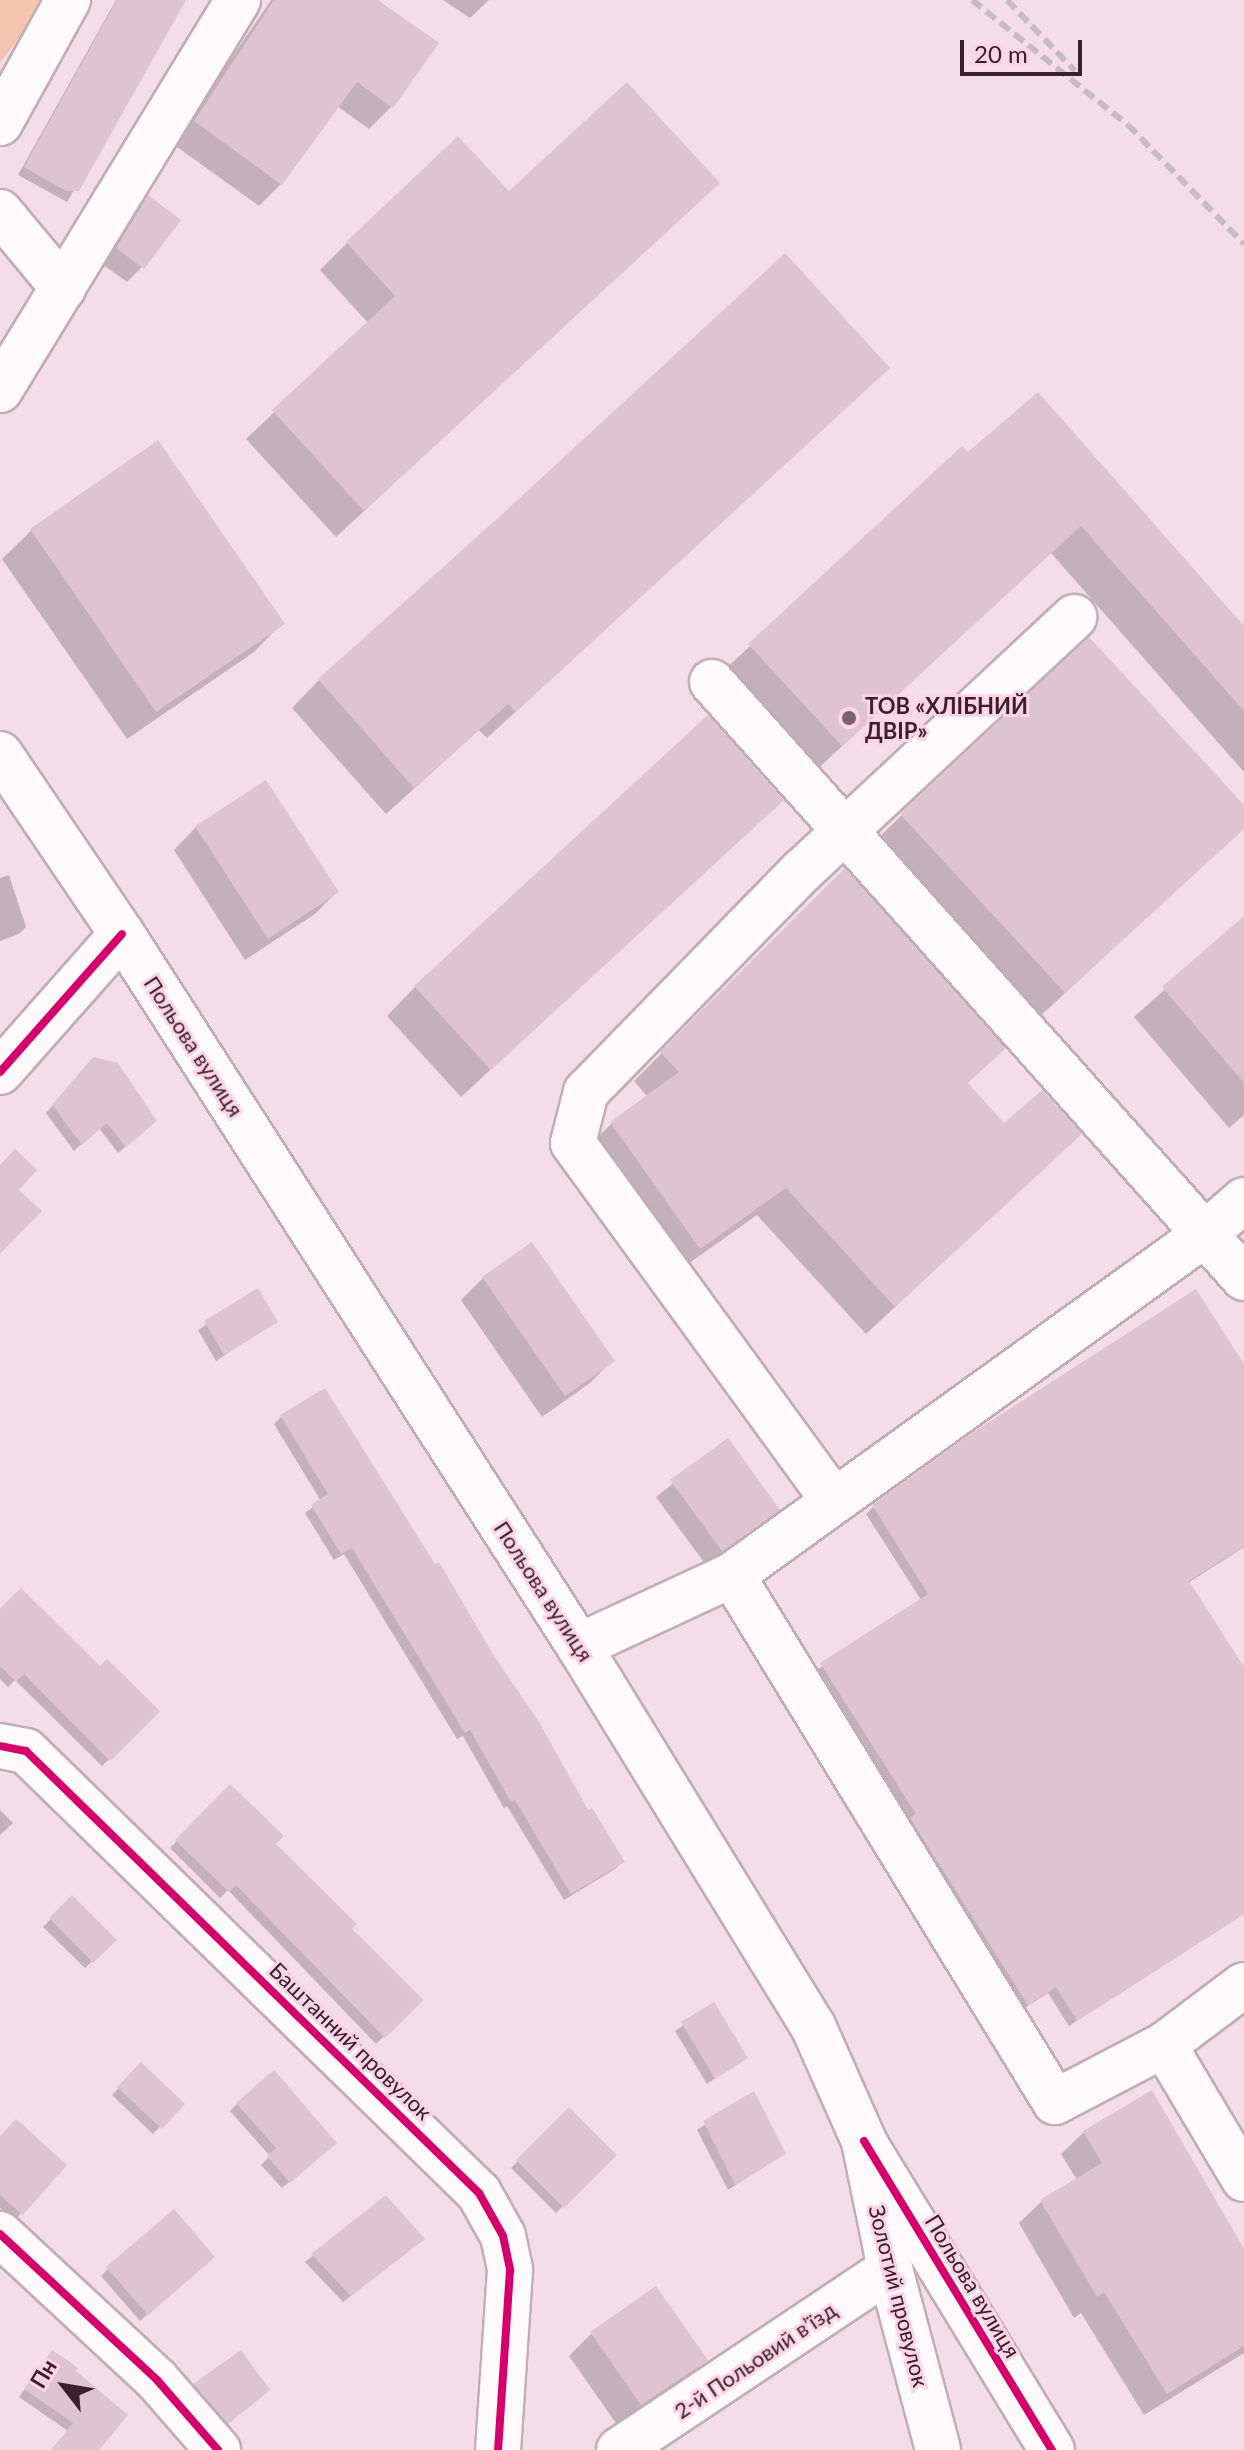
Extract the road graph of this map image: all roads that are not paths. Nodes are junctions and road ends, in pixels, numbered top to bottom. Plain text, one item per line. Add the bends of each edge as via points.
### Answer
1 (68, 0) edge
2 (238, 0) edge
3 (0, 123) edge
4 (0, 212) edge
5 (63, 288) junction
6 (0, 390) edge
7 (1074, 617) dead end
8 (712, 682) dead end
9 (0, 754) edge
10 (843, 833) junction
11 (122, 934) junction
12 (0, 1072) edge
13 (1244, 1200) edge
14 (1204, 1235) junction
15 (1244, 1278) edge
16 (834, 1501) junction
17 (732, 1575) junction
18 (579, 1646) junction
19 (0, 1746) edge
20 (1244, 1985) edge
21 (1164, 2045) junction
22 (864, 2141) junction
23 (1244, 2179) edge
24 (0, 2234) edge
25 (890, 2269) junction
26 (218, 2450) edge
27 (498, 2450) edge
28 (619, 2450) edge
29 (938, 2450) edge
30 (1052, 2450) edge

1 - 3 street
2 - 5 street
4 - 5 street
5 - 6 street
7 - 10 street
8 - 10 street
9 - 11 street, Польова вулиця
10 - 14 street
10 - 16 street via 586,1092 573,1143
11 - 12 street
11 - 18 street, Польова вулиця
13 - 14 street
14 - 15 street
14 - 16 street
16 - 17 street
17 - 18 street
17 - 21 street via 1055,2102
18 - 22 street, Польова вулиця via 813,2026
19 - 27 street, Баштанний провулок via 26,1751 479,2193 503,2236 510,2270
20 - 21 street
21 - 23 street
22 - 25 street, Золотий провулок
22 - 30 street, Польова вулиця
24 - 26 street via 157,2380
25 - 28 street, 2-й Польовий в’їзд
25 - 29 street, Золотий провулок

